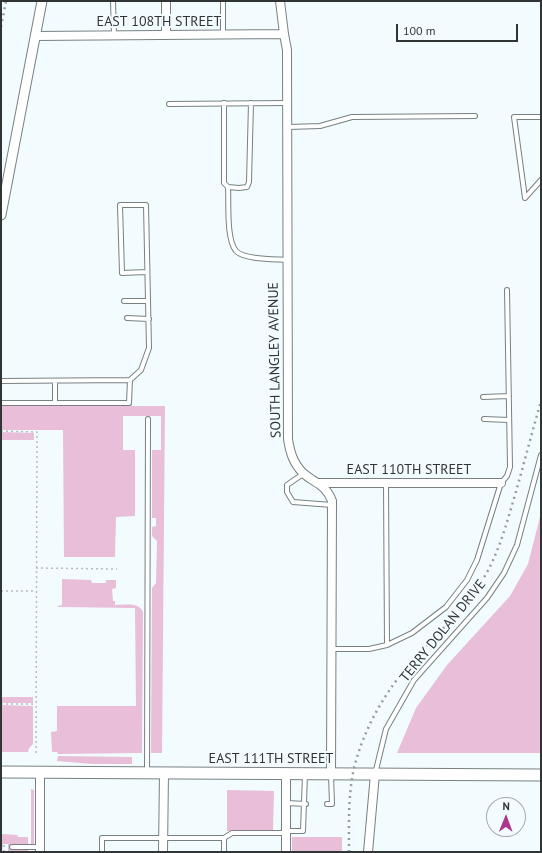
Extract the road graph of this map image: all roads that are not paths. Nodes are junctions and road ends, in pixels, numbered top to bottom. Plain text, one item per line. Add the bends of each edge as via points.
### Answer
1 (42, 1) edge
2 (114, 1) edge
3 (166, 1) edge
4 (223, 1) edge
5 (280, 1) edge
6 (223, 34) junction
7 (284, 34) junction
8 (114, 35) junction
9 (166, 35) junction
10 (35, 36) junction
11 (224, 103) junction
12 (251, 103) junction
13 (287, 103) junction
14 (169, 104) dead end
15 (475, 116) dead end
16 (541, 117) edge
17 (287, 127) junction
18 (541, 180) edge
19 (228, 187) junction
20 (1, 215) edge
21 (288, 260) junction
22 (147, 272) junction
23 (507, 290) dead end
24 (124, 301) dead end
25 (148, 301) junction
26 (127, 318) dead end
27 (149, 319) junction
28 (130, 380) junction
29 (1, 381) edge
30 (55, 381) junction
31 (508, 396) junction
32 (483, 397) dead end
33 (1, 403) edge
34 (55, 403) junction
35 (148, 419) dead end
36 (484, 419) dead end
37 (509, 420) junction
38 (541, 455) edge
39 (304, 474) junction
40 (318, 483) junction
41 (386, 483) junction
42 (501, 483) junction
43 (332, 505) junction
44 (387, 645) junction
45 (332, 649) junction
46 (1, 772) edge
47 (40, 772) junction
48 (147, 773) junction
49 (164, 773) junction
50 (286, 774) junction
51 (305, 774) junction
52 (331, 774) junction
53 (375, 774) junction
54 (541, 775) edge
55 (286, 803) junction
56 (305, 804) junction
57 (327, 804) dead end
58 (286, 832) junction
59 (163, 838) junction
60 (224, 838) junction
61 (12, 847) dead end
62 (40, 849) edge
63 (102, 852) edge
64 (163, 852) edge
65 (224, 852) edge
66 (286, 852) edge
67 (368, 852) edge

1 - 10 street
2 - 8 lane
3 - 9 street
4 - 6 lane
5 - 7 street, SOUTH LANGLEY AVENUE
6 - 7 street, EAST 108TH STREET
6 - 9 street, EAST 108TH STREET
7 - 13 street, SOUTH LANGLEY AVENUE via 287,50
8 - 9 street, EAST 108TH STREET
8 - 10 street, EAST 108TH STREET
10 - 20 street
11 - 12 lane
11 - 14 lane
11 - 19 lane via 224,183
12 - 13 lane
12 - 19 lane via 249,182 247,186 239,188
13 - 17 street, SOUTH LANGLEY AVENUE
15 - 17 lane via 352,117 320,126
16 - 18 lane via 514,117 525,198
17 - 21 street, SOUTH LANGLEY AVENUE
19 - 21 lane via 232,241 236,251 263,259
21 - 39 street, SOUTH LANGLEY AVENUE via 288,439 292,459
22 - 22 lane via 146,205 120,205 122,273
22 - 25 lane
23 - 31 lane
24 - 25 lane
25 - 27 lane
26 - 27 lane
27 - 28 lane via 149,348 141,370
28 - 30 lane
28 - 34 lane via 129,403
29 - 30 lane
30 - 34 lane
31 - 32 lane
31 - 37 lane
33 - 34 lane
35 - 48 lane
36 - 37 lane
37 - 42 lane via 510,467
38 - 53 lane, TERRY DOLAN DRIVE via 517,544 504,572 487,598 414,680 386,729
39 - 40 street, SOUTH LANGLEY AVENUE
39 - 43 lane via 287,485 287,492 293,502
40 - 41 street, EAST 110TH STREET
40 - 43 street, SOUTH LANGLEY AVENUE via 329,494
41 - 42 street, EAST 110TH STREET
41 - 44 lane
42 - 44 lane via 477,560 467,580 446,607 412,633
43 - 45 street, SOUTH LANGLEY AVENUE
44 - 45 lane via 369,649
45 - 52 street, SOUTH LANGLEY AVENUE
46 - 47 main road, EAST 111TH STREET
47 - 48 main road, EAST 111TH STREET
47 - 62 street
48 - 49 main road, EAST 111TH STREET
49 - 50 main road, EAST 111TH STREET
49 - 59 street
50 - 51 main road, EAST 111TH STREET
50 - 55 street
51 - 52 main road, EAST 111TH STREET
51 - 56 lane
52 - 53 main road, EAST 111TH STREET
52 - 57 lane via 332,804
53 - 54 main road, EAST 111TH STREET
53 - 67 street
55 - 56 lane
55 - 58 street
56 - 58 lane via 303,831
58 - 60 lane via 232,833
58 - 66 street
59 - 60 lane
59 - 63 lane via 102,838
59 - 64 street
60 - 65 lane
61 - 62 lane

